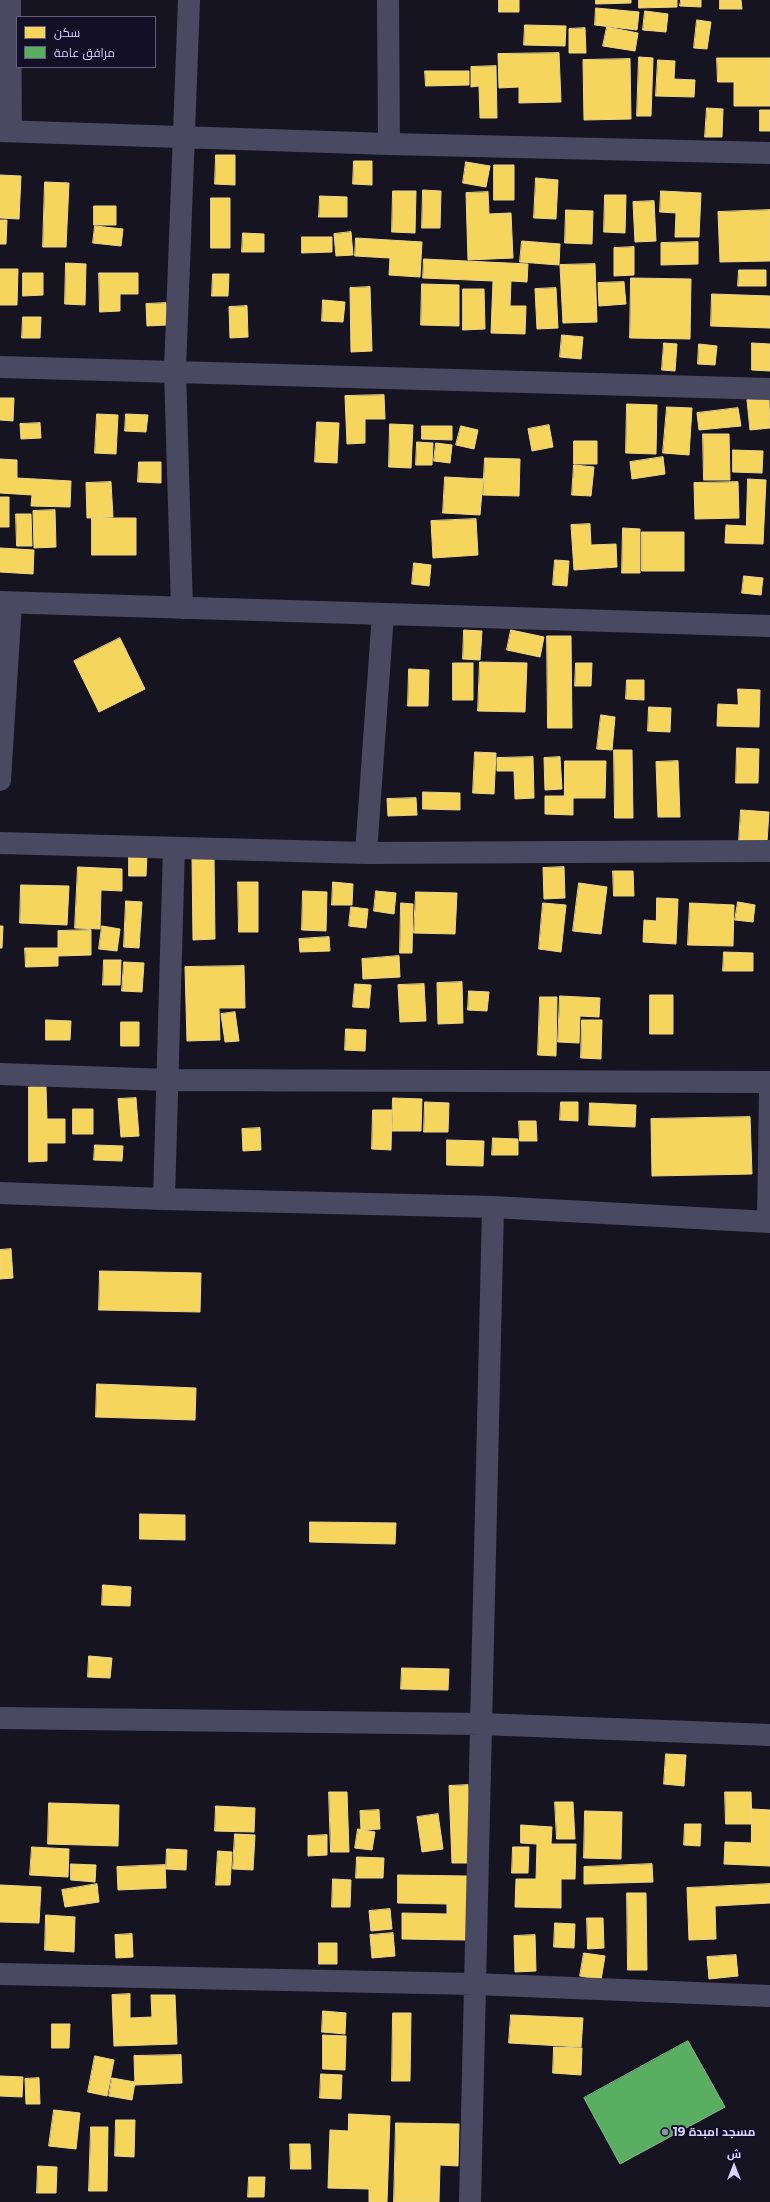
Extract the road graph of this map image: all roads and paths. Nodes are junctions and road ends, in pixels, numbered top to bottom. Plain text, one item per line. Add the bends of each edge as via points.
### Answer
1 (10, 0) edge
2 (188, 0) edge
3 (388, 0) edge
4 (6, 131) edge
5 (183, 138) junction
6 (389, 144) junction
7 (770, 153) edge
8 (0, 367) edge
9 (175, 370) junction
10 (770, 389) edge
11 (6, 602) edge
12 (182, 608) junction
13 (383, 614) junction
14 (770, 626) edge
15 (0, 780) edge
16 (0, 843) edge
17 (174, 848) junction
18 (770, 852) edge
19 (366, 853) junction
20 (0, 1074) edge
21 (168, 1080) junction
22 (770, 1082) edge
23 (770, 1092) edge
24 (0, 1193) edge
25 (164, 1199) junction
26 (493, 1207) junction
27 (769, 1222) edge
28 (0, 1718) edge
29 (481, 1724) junction
30 (770, 1735) edge
31 (0, 1974) edge
32 (474, 1984) junction
33 (770, 1996) edge
34 (470, 2202) edge

1 - 4 street
2 - 5 street
3 - 6 street
4 - 5 street
5 - 6 street
5 - 9 street
6 - 7 street
8 - 9 street
9 - 10 street
9 - 12 street
11 - 12 street
11 - 15 street
12 - 13 street
13 - 14 street
13 - 19 street
16 - 17 street
17 - 19 street
17 - 21 street
18 - 19 street
20 - 21 street
21 - 22 street
21 - 25 street
23 - 27 street
24 - 25 street
25 - 26 street
26 - 27 street
26 - 29 street
28 - 29 street
29 - 30 street
29 - 32 street
31 - 32 street
32 - 33 street
32 - 34 street

